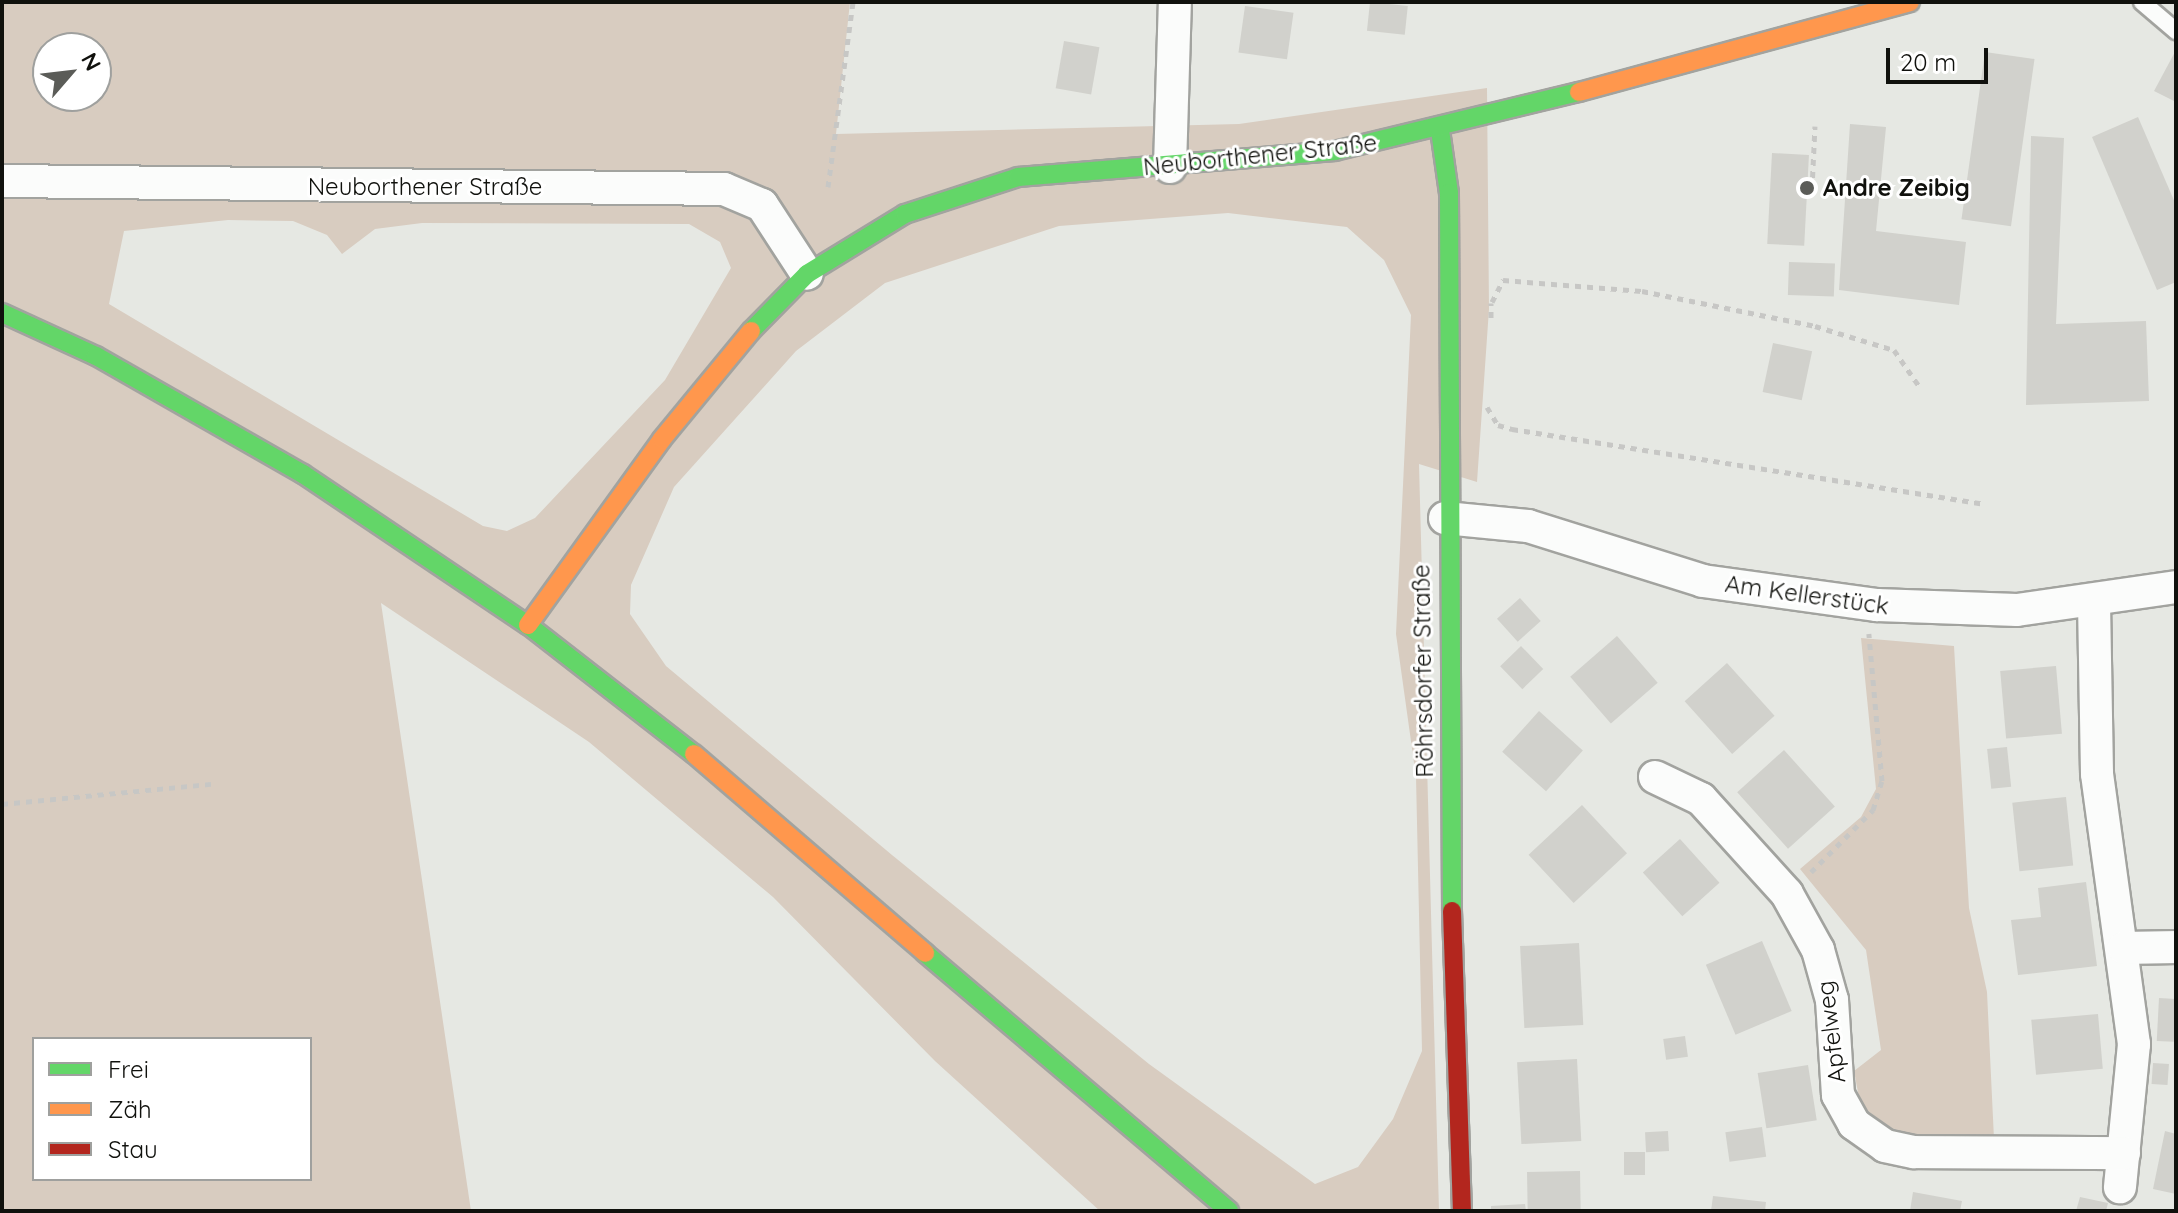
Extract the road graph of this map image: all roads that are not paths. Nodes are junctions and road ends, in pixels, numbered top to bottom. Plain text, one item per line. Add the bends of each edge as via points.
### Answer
1 (1175, 2) edge
2 (1910, 2) edge
3 (2142, 2) edge
4 (2176, 31) edge
5 (1440, 130) junction
6 (1170, 167) junction
7 (2, 181) edge
8 (807, 274) junction
9 (2, 313) edge
10 (1445, 518) junction
11 (2176, 587) edge
12 (2094, 602) junction
13 (528, 625) junction
14 (1655, 777) dead end
15 (2176, 947) edge
16 (2124, 948) junction
17 (2124, 1153) junction
18 (2120, 1187) dead end
19 (1229, 1211) edge
20 (1462, 1211) edge

1 - 6 street
2 - 5 street, Neuborthener Straße
3 - 4 lane
5 - 6 street, Neuborthener Straße via 1335,151
5 - 10 street, Röhrsdorfer Straße via 1449,193
6 - 8 street, Neuborthener Straße via 1018,177 962,190 905,214
7 - 8 street, Neuborthener Straße via 724,189 762,205
8 - 13 street, Neuborthener Straße via 724,359
9 - 13 street via 96,356 303,474
10 - 12 street, Am Kellerstück via 1528,526 1703,581 1866,604 1969,613
10 - 20 street, Röhrsdorfer Straße
11 - 12 street, Am Kellerstück
12 - 16 street via 2097,774
13 - 19 street via 771,814 1036,1053
14 - 17 street, Apfelweg via 1701,799 1787,894 1818,950 1832,1000 1838,1095 1854,1124 1885,1146 1914,1152
15 - 16 street
16 - 17 street via 2134,1044
17 - 18 street

